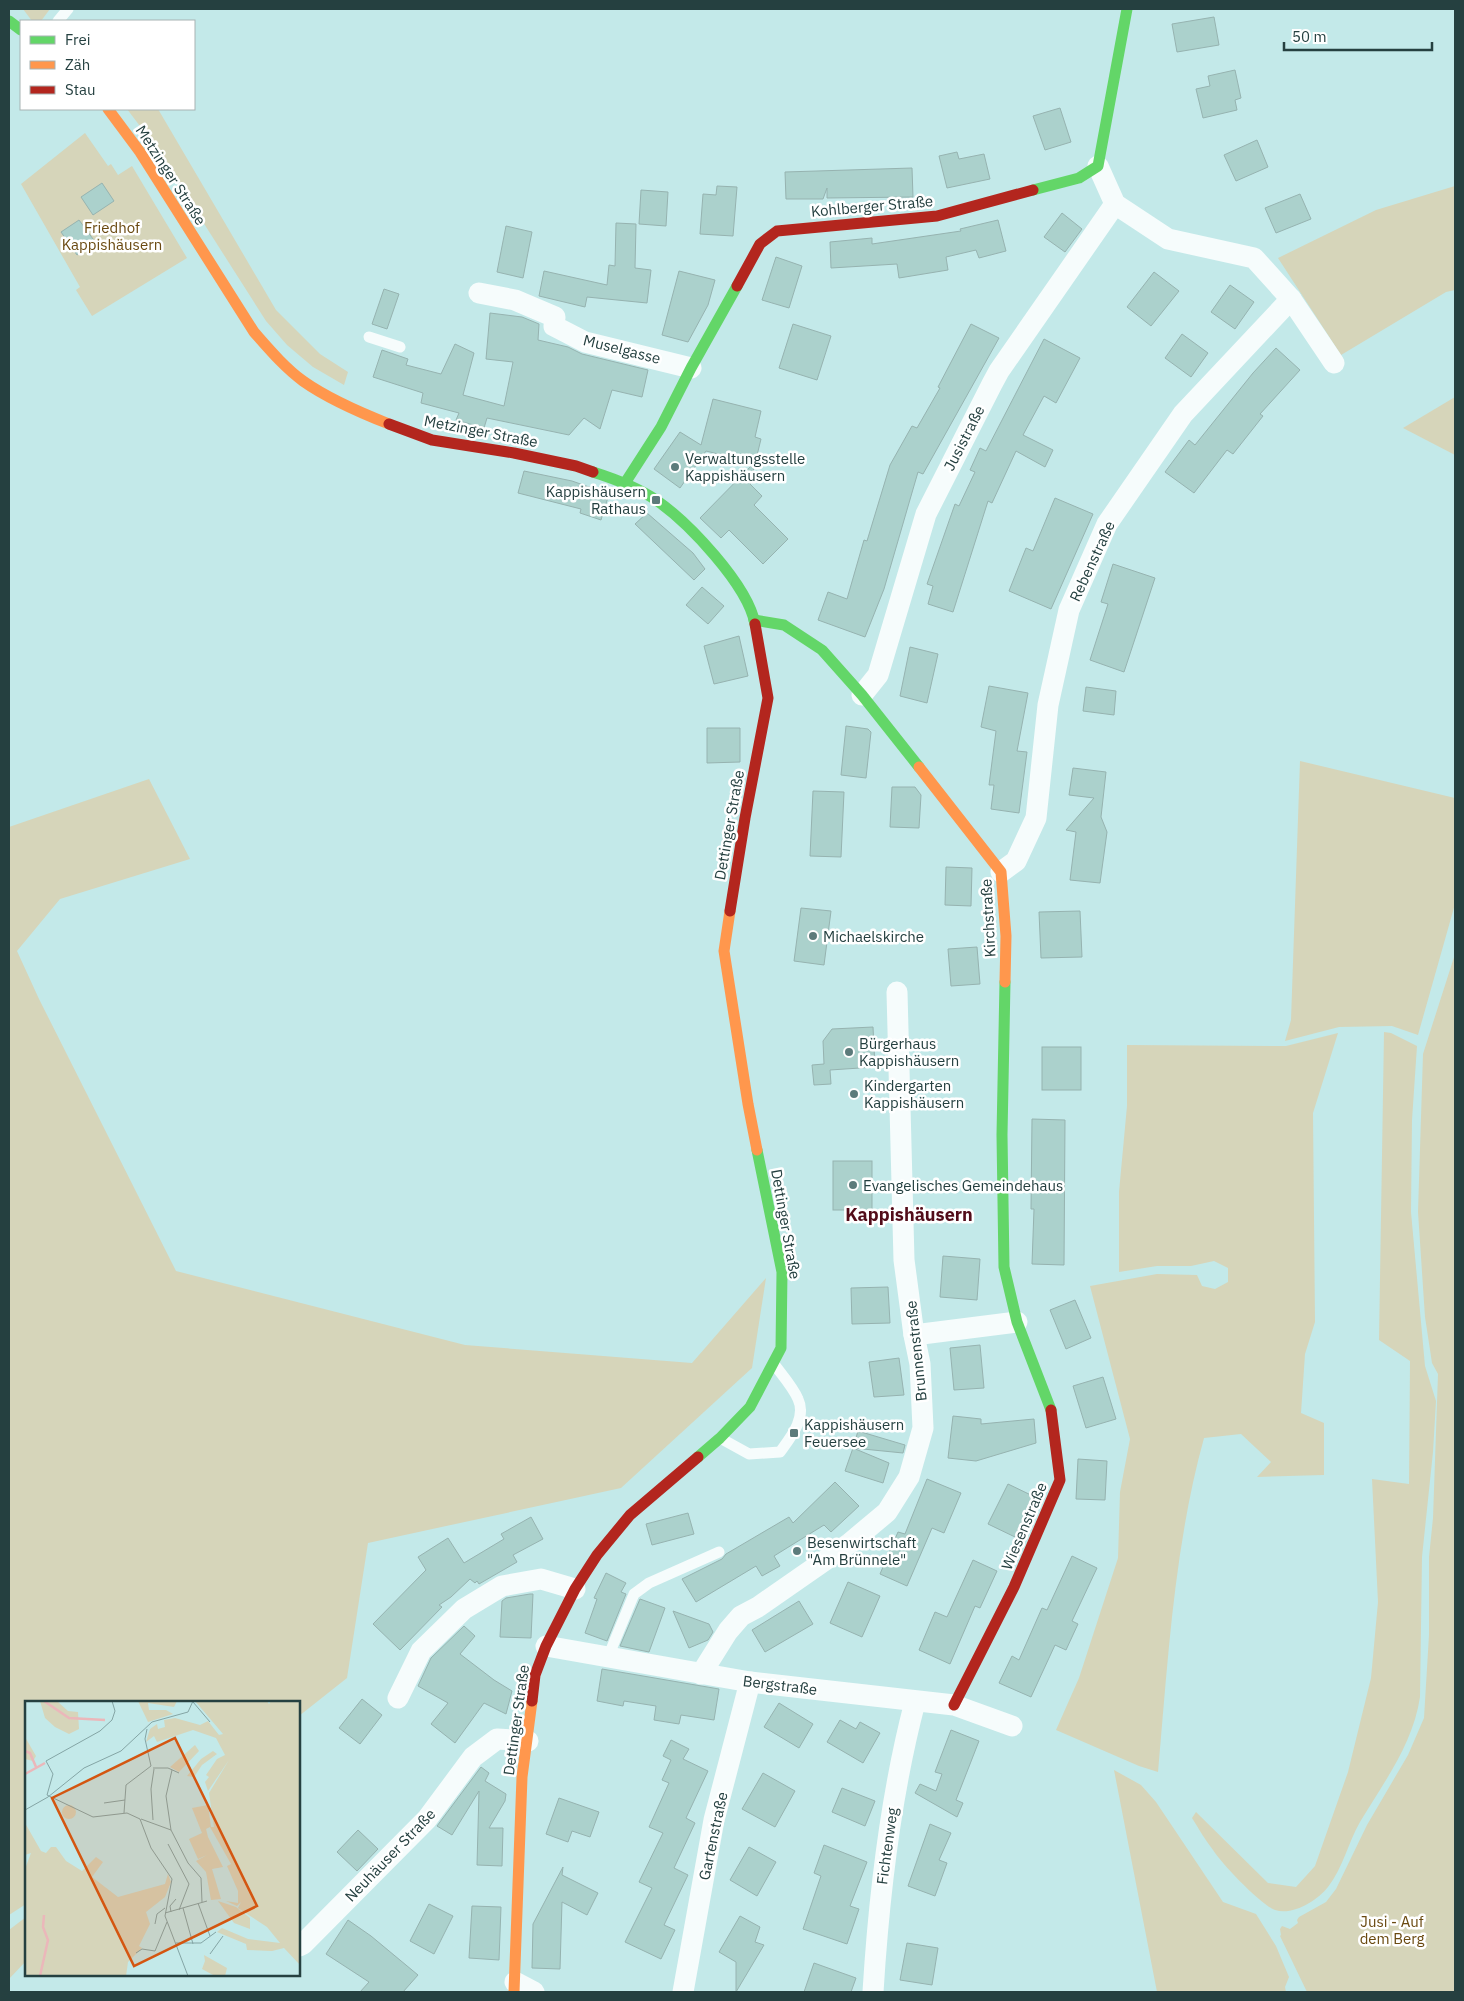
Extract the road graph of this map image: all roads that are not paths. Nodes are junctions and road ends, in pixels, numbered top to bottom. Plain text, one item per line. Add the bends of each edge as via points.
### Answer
1 (68, 9) edge
2 (1127, 9) edge
3 (59, 20) edge
4 (9, 21) edge
5 (20, 29) edge
6 (109, 110) edge
7 (1098, 166) junction
8 (1115, 204) junction
9 (479, 293) dead end
10 (1291, 299) junction
11 (369, 337) dead end
12 (400, 347) dead end
13 (1334, 364) dead end
14 (691, 368) junction
15 (625, 483) junction
16 (754, 620) junction
17 (862, 695) junction
18 (1001, 872) junction
19 (897, 992) dead end
20 (1017, 1322) junction
21 (914, 1335) junction
22 (774, 1363) junction
23 (720, 1438) junction
24 (719, 1552) dead end
25 (575, 1589) junction
26 (546, 1646) junction
27 (608, 1657) junction
28 (701, 1674) junction
29 (750, 1682) junction
30 (398, 1698) dead end
31 (914, 1702) junction
32 (954, 1705) junction
33 (1012, 1726) dead end
34 (528, 1740) junction
35 (300, 1946) edge
36 (514, 1987) edge
37 (534, 1992) edge
38 (683, 1992) edge
39 (873, 1992) edge

1 - 3 lane
2 - 7 street
4 - 5 street
6 - 15 street, Metzinger Straße via 140,152 254,332 303,381 360,414 432,440 524,454 576,466
7 - 8 street
7 - 14 street, Kohlberger Straße via 1079,178 936,216 777,231 760,244
8 - 10 street via 1168,239 1254,258
8 - 17 street, Jusistraße via 999,370 926,514 878,675
9 - 14 street, Muselgasse via 514,300 556,317 554,326 585,342
10 - 13 street
10 - 18 street, Rebenstraße via 1183,414 1107,524 1069,610 1048,705 1036,818 1016,861
11 - 12 lane
14 - 15 street, Kohlberger Straße via 661,427
15 - 16 street, Metzinger Straße via 656,500 704,542 738,586
16 - 17 street, Kirchstraße via 784,624 822,650
16 - 22 street, Dettinger Straße via 768,698 724,951 748,1104 782,1272 781,1348
17 - 18 street, Kirchstraße
18 - 20 street, Kirchstraße via 1006,936 1002,1135 1004,1267
19 - 21 street, Brunnenstraße via 904,1260
20 - 21 street
20 - 32 street, Wiesenstraße via 1054,1414 1060,1480 1014,1587
21 - 28 street, Brunnenstraße via 920,1364 923,1428 905,1484 887,1512 850,1543 741,1616
22 - 23 street, Dettinger Straße via 750,1407
22 - 23 lane via 799,1400 800,1416 794,1433 780,1452 749,1454
23 - 25 street, Dettinger Straße via 630,1515 597,1555
24 - 27 lane via 649,1583 634,1594
25 - 26 street, Dettinger Straße
25 - 30 street via 541,1580 502,1586 479,1600 421,1651
26 - 27 street, Bergstraße
26 - 34 street, Dettinger Straße via 535,1675
27 - 28 street, Bergstraße
28 - 29 street, Bergstraße
29 - 31 street, Bergstraße
29 - 38 street, Gartenstraße via 714,1820
31 - 32 street, Bergstraße
31 - 39 street, Fichtenweg via 894,1795 877,1922
32 - 33 street, Bergstraße
34 - 35 street, Neuhäuser Straße via 497,1739 473,1757 427,1819
34 - 36 street, Dettinger Straße via 522,1776
36 - 37 street

